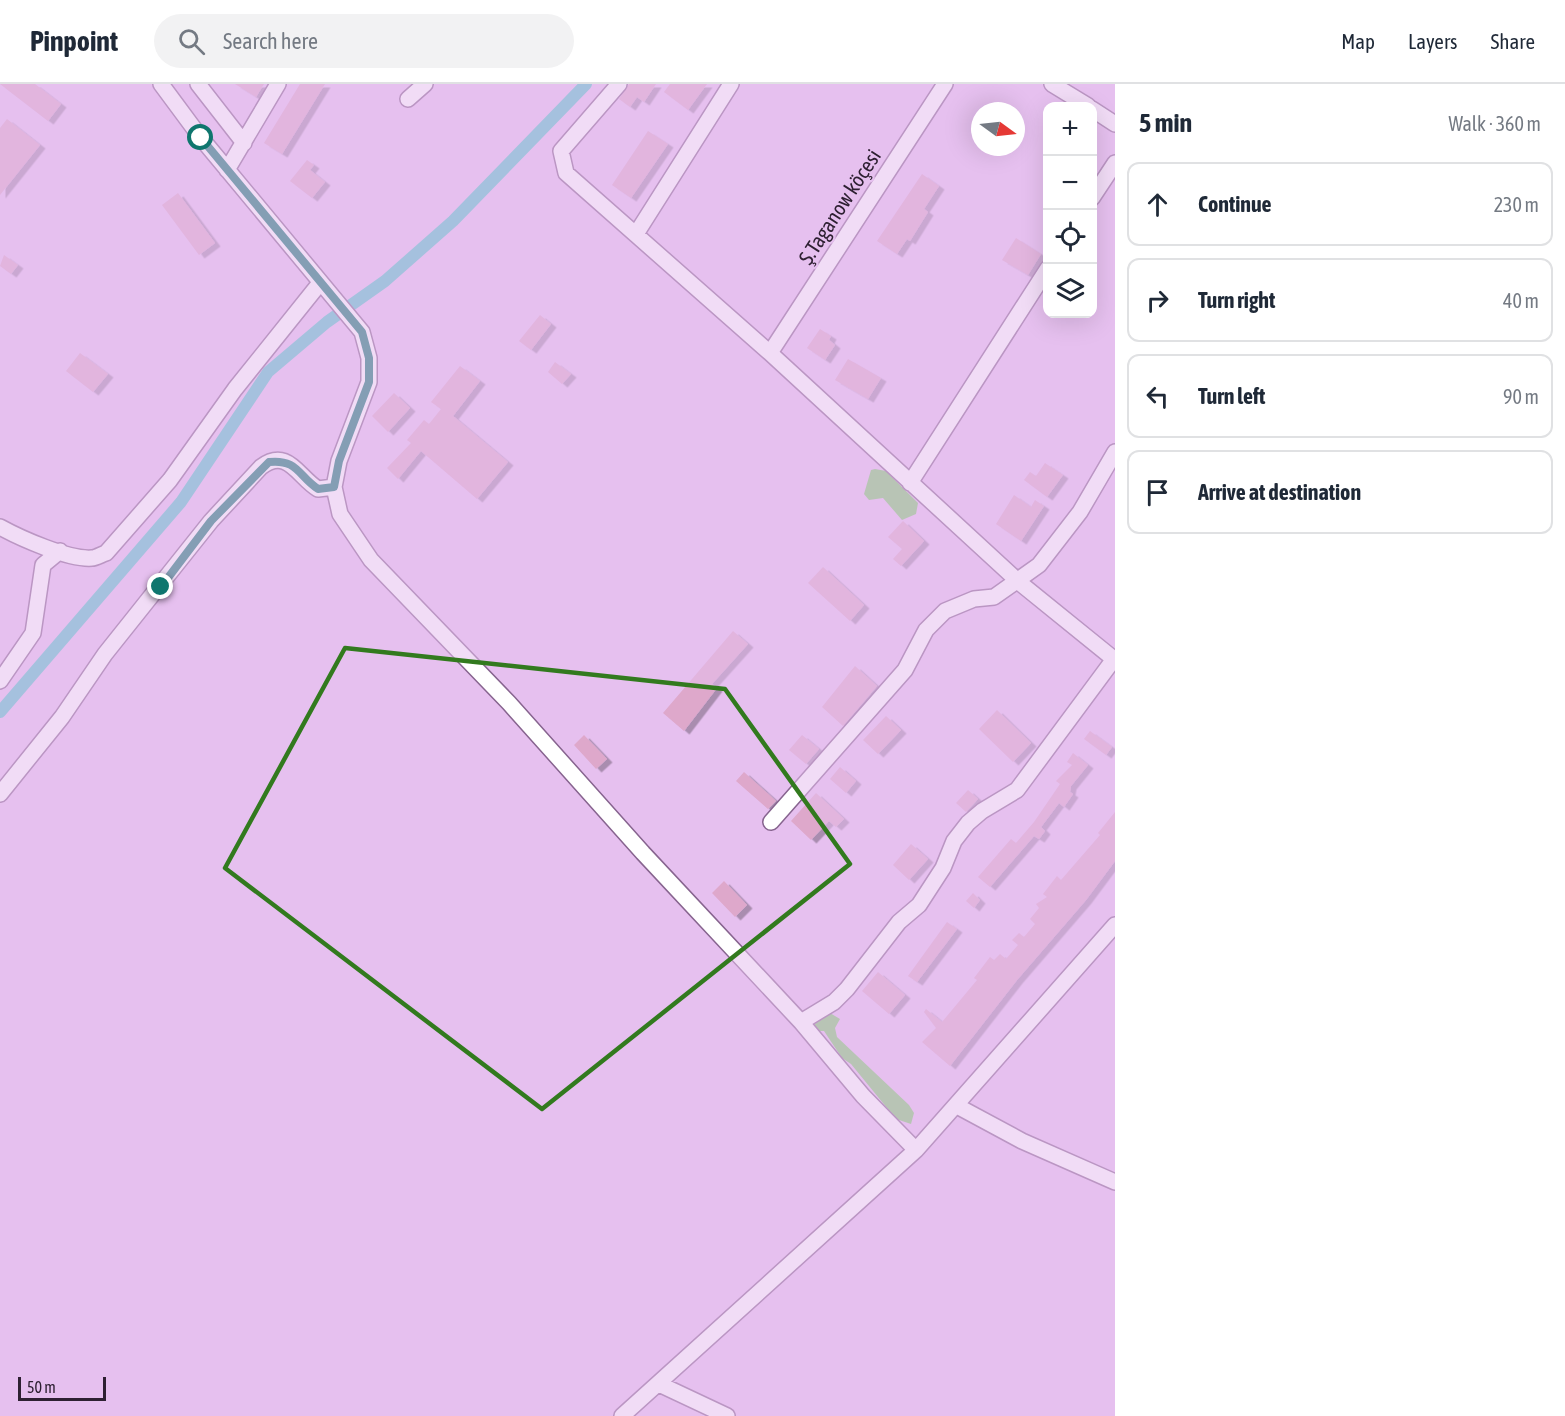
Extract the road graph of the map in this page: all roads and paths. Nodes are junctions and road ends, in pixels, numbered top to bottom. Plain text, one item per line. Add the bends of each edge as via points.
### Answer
1 (161, 84) edge
2 (198, 84) edge
3 (278, 84) edge
4 (425, 84) edge
5 (619, 84) edge
6 (732, 84) edge
7 (945, 84) edge
8 (1052, 84) edge
9 (408, 99) dead end
10 (1081, 102) edge
11 (1097, 112) edge
12 (1115, 124) edge
13 (244, 143) junction
14 (1115, 163) edge
15 (227, 170) junction
16 (1097, 190) edge
17 (636, 234) junction
18 (1043, 274) edge
19 (323, 287) junction
20 (770, 353) junction
21 (1115, 452) edge
22 (910, 483) junction
23 (334, 487) junction
24 (0, 527) edge
25 (60, 551) junction
26 (1017, 581) junction
27 (1114, 660) edge
28 (0, 681) edge
29 (0, 794) edge
30 (771, 822) dead end
31 (1115, 925) edge
32 (801, 1022) junction
33 (957, 1106) junction
34 (916, 1150) junction
35 (1115, 1182) edge
36 (659, 1384) junction
37 (622, 1416) edge
38 (727, 1416) edge

1 - 15 street
2 - 13 street
3 - 13 street
4 - 9 street
5 - 17 street via 561,151 566,173
6 - 17 street
7 - 20 street, Ş.Taganow köçesi
8 - 10 street
11 - 12 street
13 - 15 street
14 - 16 street
15 - 19 street
17 - 20 street
18 - 22 street
19 - 23 street via 362,332 369,358 369,382 339,461
19 - 25 street via 235,389 170,480 119,540 106,553 93,558
20 - 22 street
21 - 26 street via 1057,543 1039,565
22 - 26 street
23 - 29 street via 318,489 282,460 261,467 211,521
23 - 32 street via 340,514 371,560 509,703
24 - 25 street
25 - 28 street via 43,566 33,633
26 - 27 street
26 - 30 street via 994,597 974,599 945,611 926,630 905,670
27 - 32 street via 1017,790 968,823 919,905 899,922 847,989
31 - 33 street
32 - 34 street via 863,1096
33 - 34 street
33 - 35 street via 1022,1141
34 - 36 street
36 - 37 street
36 - 38 street

